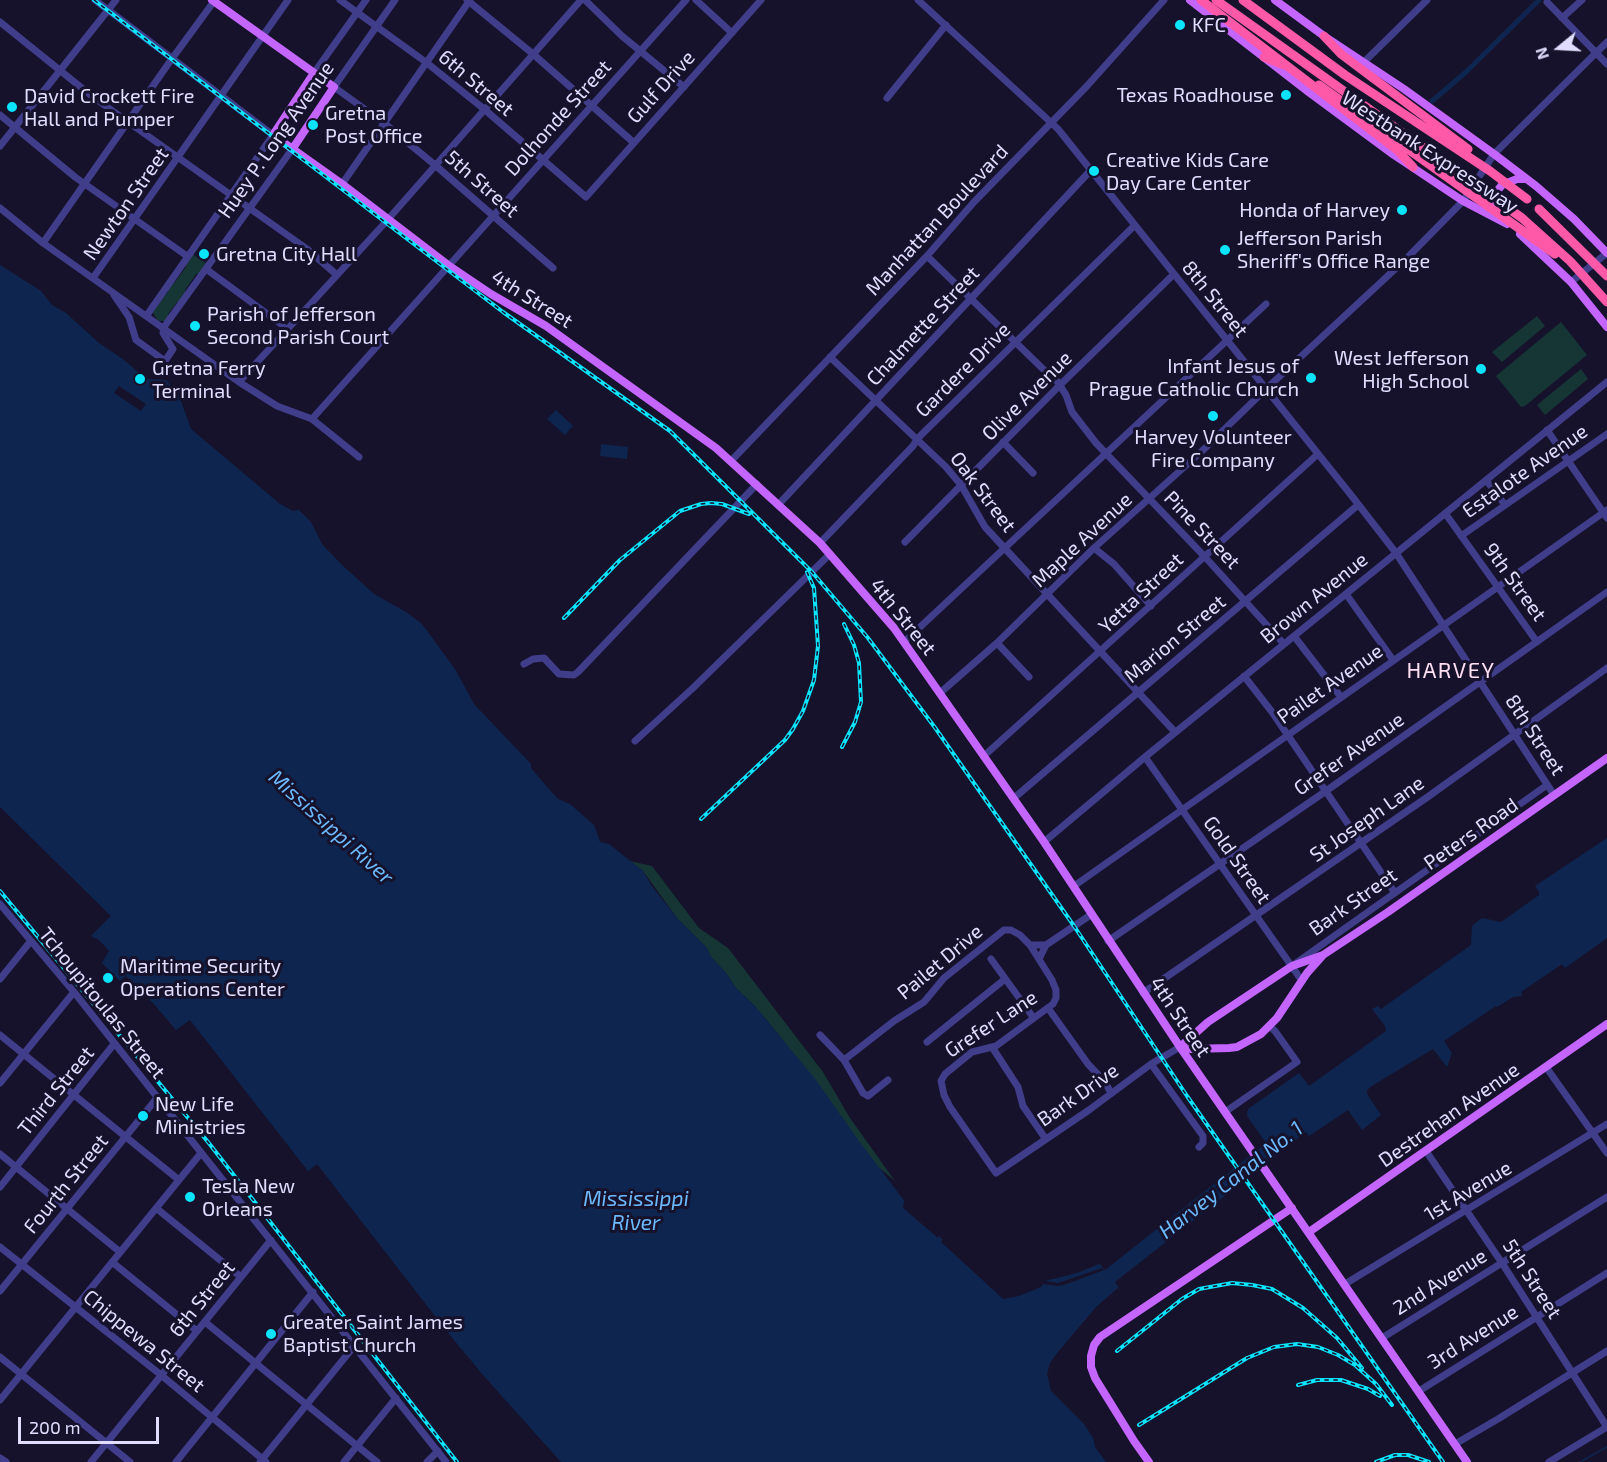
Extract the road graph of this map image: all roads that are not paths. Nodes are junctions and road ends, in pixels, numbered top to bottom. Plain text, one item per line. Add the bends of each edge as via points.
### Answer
1 (95, 0) edge
2 (116, 0) edge
3 (288, 0) edge
4 (340, 0) edge
5 (366, 0) edge
6 (395, 0) edge
7 (469, 0) edge
8 (583, 0) edge
9 (686, 0) edge
10 (696, 0) edge
11 (761, 0) edge
12 (918, 0) edge
13 (1164, 0) edge
14 (1190, 0) edge
15 (1202, 0) edge
16 (1216, 0) edge
17 (1243, 0) edge
18 (1275, 0) edge
19 (1427, 0) edge
20 (1582, 0) edge
21 (214, 1) edge
22 (1547, 2) dead end
23 (108, 10) junction
24 (1204, 11) junction
25 (358, 12) junction
26 (1562, 18) junction
27 (0, 22) edge
28 (377, 25) junction
29 (946, 26) junction
30 (732, 33) junction
31 (1324, 36) joint
32 (263, 37) junction
33 (1607, 42) edge
34 (640, 50) junction
35 (1595, 53) junction
36 (533, 54) junction
37 (1264, 57) junction
38 (171, 59) junction
39 (427, 63) junction
40 (1607, 64) edge
41 (1361, 65) junction
42 (60, 70) junction
43 (314, 73) junction
44 (334, 87) junction
45 (684, 87) junction
46 (222, 97) junction
47 (887, 98) dead end
48 (591, 105) junction
49 (484, 110) junction
50 (0, 115) edge
51 (127, 121) junction
52 (1052, 122) junction
53 (384, 123) junction
54 (15, 127) junction
55 (273, 135) junction
56 (633, 142) junction
57 (0, 146) edge
58 (293, 148) junction
59 (1494, 154) junction
60 (179, 158) junction
61 (542, 160) junction
62 (435, 165) junction
63 (1413, 167) junction
64 (1091, 170) junction
65 (1525, 179) junction
66 (84, 183) junction
67 (342, 184) junction
68 (231, 195) junction
69 (586, 197) joint
70 (1527, 199) junction
71 (1463, 201) junction
72 (0, 208) edge
73 (249, 208) junction
74 (493, 216) junction
75 (135, 219) junction
76 (388, 219) junction
77 (1499, 220) junction
78 (1134, 225) junction
79 (44, 243) junction
80 (1607, 253) edge
81 (187, 256) junction
82 (927, 256) junction
83 (1570, 261) junction
84 (448, 265) junction
85 (553, 268) dead end
86 (206, 269) junction
87 (1174, 274) junction
88 (337, 275) junction
89 (1607, 276) edge
90 (93, 278) junction
91 (1571, 282) junction
92 (112, 292) junction
93 (972, 298) junction
94 (1607, 302) edge
95 (1266, 304) dead end
96 (147, 315) junction
97 (164, 327) junction
98 (1607, 327) edge
99 (286, 330) junction
100 (1015, 341) junction
101 (1228, 342) junction
102 (830, 357) junction
103 (239, 382) junction
104 (1607, 382) edge
105 (1060, 385) junction
106 (1266, 389) junction
107 (876, 400) junction
108 (312, 419) junction
109 (1547, 430) junction
110 (1607, 434) edge
111 (917, 439) junction
112 (1003, 442) junction
113 (1107, 454) junction
114 (1318, 454) junction
115 (359, 457) dead end
116 (731, 461) junction
117 (1568, 461) junction
118 (1033, 473) dead end
119 (1486, 480) junction
120 (757, 484) junction
121 (961, 485) junction
122 (1149, 500) junction
123 (778, 505) junction
124 (1505, 505) junction
125 (1358, 506) junction
126 (1445, 513) junction
127 (1606, 514) edge
128 (1461, 536) junction
129 (905, 542) dead end
130 (819, 543) junction
131 (1094, 548) junction
132 (1006, 549) junction
133 (1396, 553) junction
134 (830, 554) junction
135 (1205, 557) junction
136 (1498, 587) junction
137 (1607, 592) edge
138 (1048, 593) junction
139 (1346, 594) junction
140 (1246, 601) junction
141 (1151, 606) junction
142 (1443, 624) junction
143 (1294, 636) junction
144 (904, 642) junction
145 (1537, 642) junction
146 (997, 643) junction
147 (1284, 644) junction
148 (1102, 652) junction
149 (1393, 660) junction
150 (524, 664) dead end
151 (1607, 668) edge
152 (1244, 676) junction
153 (1029, 677) dead end
154 (1480, 682) junction
155 (1139, 692) junction
156 (940, 693) junction
157 (1341, 697) junction
158 (1175, 732) junction
159 (1287, 734) junction
160 (1515, 735) junction
161 (635, 741) dead end
162 (985, 755) junction
163 (1144, 757) junction
164 (1607, 758) edge
165 (1547, 785) junction
166 (1326, 791) junction
167 (1554, 795) junction
168 (1014, 798) junction
169 (1181, 809) junction
170 (1044, 842) junction
171 (1361, 843) junction
172 (1220, 864) junction
173 (1074, 886) junction
174 (1395, 893) junction
175 (0, 904) edge
176 (1092, 914) junction
177 (1256, 916) junction
178 (1108, 941) junction
179 (30, 942) junction
180 (1030, 945) junction
181 (1046, 945) junction
182 (1323, 955) junction
183 (991, 958) dead end
184 (1040, 959) junction
185 (1292, 966) junction
186 (0, 979) edge
187 (1005, 979) junction
188 (1302, 981) junction
189 (74, 992) junction
190 (1143, 993) junction
191 (1048, 1008) junction
192 (1033, 1017) junction
193 (1607, 1024) edge
194 (1270, 1027) junction
195 (0, 1035) edge
196 (820, 1035) dead end
197 (927, 1042) dead end
198 (114, 1044) junction
199 (992, 1047) junction
200 (1180, 1047) junction
201 (24, 1055) junction
202 (844, 1060) junction
203 (1151, 1064) junction
204 (1546, 1067) junction
205 (888, 1080) dead end
206 (0, 1083) edge
207 (1111, 1093) junction
208 (74, 1096) junction
209 (157, 1098) junction
210 (1225, 1112) junction
211 (1607, 1124) edge
212 (1593, 1133) junction
213 (124, 1138) junction
214 (1045, 1138) junction
215 (1198, 1147) dead end
216 (1426, 1151) junction
217 (201, 1153) junction
218 (1607, 1153) edge
219 (0, 1154) edge
220 (16, 1167) junction
221 (996, 1173) joint
222 (178, 1180) junction
223 (0, 1187) edge
224 (1607, 1197) edge
225 (156, 1208) junction
226 (1292, 1208) junction
227 (67, 1209) junction
228 (1467, 1210) junction
229 (1308, 1232) junction
230 (271, 1240) junction
231 (0, 1247) edge
232 (120, 1252) junction
233 (112, 1262) junction
234 (1502, 1263) junction
235 (22, 1264) junction
236 (1607, 1273) edge
237 (241, 1277) junction
238 (1345, 1284) junction
239 (0, 1291) edge
240 (313, 1292) junction
241 (76, 1306) junction
242 (1537, 1317) junction
243 (205, 1322) junction
244 (197, 1331) junction
245 (1382, 1338) junction
246 (355, 1345) junction
247 (1607, 1351) edge
248 (0, 1357) edge
249 (256, 1364) junction
250 (1572, 1372) junction
251 (21, 1374) junction
252 (161, 1375) junction
253 (1419, 1391) junction
254 (396, 1398) junction
255 (0, 1400) edge
256 (306, 1405) junction
257 (213, 1418) junction
258 (1607, 1427) edge
259 (106, 1443) junction
260 (1455, 1444) junction
261 (357, 1446) junction
262 (438, 1451) junction
263 (0, 1458) edge
264 (263, 1461) edge
265 (6, 1462) edge
266 (91, 1462) edge
267 (130, 1462) edge
268 (176, 1462) edge
269 (344, 1462) edge
270 (376, 1462) edge
271 (427, 1462) edge
272 (446, 1462) edge
273 (1149, 1462) edge
274 (1467, 1462) edge
275 (1549, 1462) edge

1 - 23 street, 4th Street
2 - 23 street
3 - 32 street, Newton Street
4 - 25 street, 6th Street
5 - 25 street, Huey P. Long Avenue
6 - 28 street, Huey P. Long Avenue
7 - 36 street
7 - 39 street
8 - 34 street
8 - 36 street
9 - 34 street, Dolhonde Street
10 - 30 street
11 - 30 street, Gulf Drive
12 - 29 street, 8th Street
13 - 52 street, Manhattan Boulevard
14 - 24 main road, Westbank Expressway
15 - 24 main road
15 - 63 highway, bridge via 1397,150
16 - 83 highway, Westbank Expressway, bridge via 1496,198
17 - 70 highway, Westbank Expressway, bridge
18 - 31 main road
19 - 41 street
20 - 26 street
21 - 32 main road, 5th Street
21 - 38 street
22 - 26 street
23 - 38 street, 4th Street
23 - 42 street
24 - 37 main road, Westbank Expressway
25 - 28 street, 6th Street
25 - 43 street, Huey P. Long Avenue
26 - 35 street
27 - 42 street
28 - 39 street, 6th Street
28 - 44 street, Huey P. Long Avenue
29 - 47 street
29 - 52 street, 8th Street
30 - 45 street, Gulf Drive
31 - 41 highway via 1341,54
32 - 43 main road, 5th Street
32 - 46 street, Newton Street
33 - 35 street, Maple Avenue
34 - 45 street
34 - 48 street, Dolhonde Street
35 - 40 street
35 - 59 street, Maple Avenue
36 - 48 street
36 - 49 street
37 - 63 main road, Westbank Expressway
37 - 83 highway, bridge via 1302,73 1556,255
38 - 46 street, 4th Street
38 - 51 street
39 - 49 street, 6th Street
39 - 53 street
41 - 59 main road, Westbank Expressway via 1404,89
41 - 70 highway, bridge
42 - 51 street
42 - 54 street
43 - 44 main road, 5th Street
43 - 55 main road, Huey P. Long Avenue
44 - 53 street, 5th Street
44 - 58 main road, Huey P. Long Avenue
45 - 56 street, Gulf Drive
46 - 55 street, 4th Street
46 - 60 street, Newton Street
48 - 56 street
48 - 61 street, Dolhonde Street
49 - 61 street, 6th Street
49 - 62 street
50 - 54 street
51 - 60 street
51 - 66 street
52 - 64 street, 8th Street
52 - 82 street, Manhattan Boulevard
53 - 62 street, 5th Street
53 - 67 street
54 - 57 street
54 - 66 street
55 - 58 main road, 4th Street
55 - 68 street, Huey P. Long Avenue
56 - 69 street, Gulf Drive
58 - 67 main road, 4th Street
58 - 73 street, Huey P. Long Avenue
59 - 65 main road, Westbank Expressway
59 - 71 street, Maple Avenue
60 - 68 street
60 - 75 street, Newton Street
61 - 69 street, 6th Street
61 - 74 street, Dolhonde Street
62 - 74 street, 5th Street
62 - 76 street
63 - 71 main road, Westbank Expressway
64 - 78 street, 8th Street
64 - 93 street, Chalmette Street
65 - 77 main road via 1502,184 1498,190 1493,200
65 - 80 main road, Westbank Expressway via 1574,219
66 - 75 street
66 - 79 street
67 - 76 main road, 4th Street
68 - 73 street
68 - 81 street, Huey P. Long Avenue
70 - 89 highway, Westbank Expressway, bridge
71 - 77 main road, Westbank Expressway
71 - 106 street, Maple Avenue
72 - 79 street
73 - 86 street, Huey P. Long Avenue
73 - 88 street
74 - 84 street, Dolhonde Street
74 - 85 street, 5th Street
75 - 81 street
75 - 90 street, Newton Street
76 - 84 main road, 4th Street
76 - 88 street
77 - 91 main road, Westbank Expressway via 1526,238
78 - 87 street, 8th Street
78 - 100 street, Gardere Drive
79 - 90 street
80 - 91 street
81 - 96 street, Huey P. Long Avenue
82 - 93 street, Pine Street
82 - 102 street, Manhattan Boulevard
83 - 94 highway, Westbank Expressway, bridge
84 - 108 street, Dolhonde Street
84 - 116 main road, 4th Street via 546,326
86 - 97 street, Huey P. Long Avenue
86 - 99 street
87 - 101 street, 8th Street
87 - 105 street, Olive Avenue
88 - 99 street
90 - 92 street
91 - 98 main road, Westbank Expressway
92 - 96 street
92 - 97 street via 129,317 136,340 165,361 173,349 163,333
93 - 100 street, Pine Street
93 - 107 street, Chalmette Street
95 - 101 street
96 - 97 street
97 - 103 street
99 - 103 street
100 - 105 street, Pine Street
100 - 111 street, Gardere Drive
101 - 106 street, 8th Street
101 - 113 street
102 - 107 street, Oak Street
102 - 116 street, Manhattan Boulevard
103 - 108 street via 277,406
104 - 109 street, Brown Avenue
105 - 112 street, Olive Avenue
105 - 113 street, Pine Street via 1072,412
106 - 114 street, 8th Street
106 - 122 street, Maple Avenue
107 - 111 street, Oak Street
107 - 123 street, Chalmette Street
108 - 115 street
109 - 117 street
109 - 119 street, Brown Avenue
110 - 117 street, Estalote Avenue
111 - 121 street, Oak Street
111 - 130 street, Gardere Drive
112 - 118 street
112 - 121 street, Olive Avenue
113 - 122 street, Pine Street
113 - 132 street
114 - 125 street, 8th Street
114 - 135 street, Yetta Street
116 - 120 main road, 4th Street
117 - 124 street, Estalote Avenue
117 - 127 street
119 - 124 street
119 - 126 street, Brown Avenue
120 - 123 main road, 4th Street
120 - 150 street via 578,672 559,674 544,658
121 - 129 street, Olive Avenue
121 - 132 street, Oak Street via 985,527
122 - 131 street, Maple Avenue
122 - 135 street, Pine Street
123 - 130 main road, 4th Street
124 - 128 street, Estalote Avenue
125 - 133 street, 8th Street
125 - 140 street, Marion Street
126 - 128 street, 9th Street
126 - 133 street, Brown Avenue
127 - 136 street, Pailet Avenue
128 - 136 street, 9th Street
130 - 134 main road, 4th Street
131 - 138 street, Maple Avenue
131 - 141 street
132 - 138 street, Oak Street
132 - 144 street
133 - 139 street, Brown Avenue
133 - 142 street, 8th Street
134 - 144 main road, 4th Street
134 - 161 street
135 - 140 street, Pine Street
135 - 141 street, Yetta Street
136 - 142 street, Pailet Avenue
136 - 145 street, 9th Street
137 - 145 street, Grefer Avenue
138 - 146 street, Maple Avenue
138 - 148 street, Oak Street
139 - 143 street, Brown Avenue
139 - 149 street
140 - 147 street, Pine Street
140 - 155 street, Marion Street
141 - 148 street, Yetta Street
142 - 149 street, Pailet Avenue
142 - 154 street, 8th Street
143 - 147 street, Brown Avenue
143 - 157 street
144 - 156 main road, 4th Street
145 - 154 street, Grefer Avenue
146 - 153 street
146 - 156 street, Maple Avenue
147 - 152 street, Brown Avenue
148 - 155 street, Oak Street
148 - 162 street, Yetta Street
149 - 157 street, Pailet Avenue
151 - 160 street, St Joseph Lane
152 - 158 street, Brown Avenue
152 - 159 street
154 - 160 street, 8th Street
154 - 166 street, Grefer Avenue
155 - 158 street, Oak Street
155 - 168 street, Marion Street
156 - 162 main road, 4th Street
157 - 159 street, Pailet Avenue
158 - 163 street, Brown Avenue
159 - 166 street
159 - 169 street, Pailet Avenue
160 - 165 street, 8th Street
160 - 171 street, St Joseph Lane
162 - 168 main road, 4th Street
163 - 169 street, Gold Street
163 - 170 street, Brown Avenue
164 - 167 main road, Peters Road
165 - 167 street, 8th Street
165 - 174 street, Bark Street
166 - 171 street
166 - 172 street, Grefer Avenue
167 - 182 main road, Peters Road
168 - 170 main road, 4th Street
169 - 172 street, Gold Street
169 - 173 street, Pailet Avenue
170 - 173 main road, 4th Street
171 - 174 street
171 - 177 street, St Joseph Lane
172 - 177 street, Gold Street
172 - 178 street, Grefer Avenue
173 - 176 main road, 4th Street
174 - 185 street, Bark Street
175 - 179 street, Tchoupitoulas Street
176 - 178 main road, 4th Street
176 - 181 street
177 - 185 street, Gold Street
177 - 190 street, St Joseph Lane
178 - 190 main road, 4th Street
179 - 186 street
179 - 189 street, Tchoupitoulas Street
180 - 181 street
180 - 184 street, Grefer Lane
180 - 202 street, Pailet Drive via 1020,934 1004,930 944,978 924,1002
181 - 184 street, Grefer Lane
182 - 185 main road, Peters Road
182 - 188 main road, Peters Road
183 - 187 street
184 - 191 street, Grefer Lane via 1056,990 1056,998
185 - 188 street, Gold Street
185 - 200 main road, Bark Street via 1208,1022
187 - 192 street
187 - 197 street
188 - 194 main road, Peters Road
189 - 198 street, Tchoupitoulas Street
189 - 201 street
190 - 200 main road, 4th Street
191 - 192 street, Grefer Lane
191 - 207 street
192 - 199 street, Grefer Lane
193 - 204 main road, Destrehan Avenue
194 - 200 main road, Peters Road via 1237,1047
194 - 210 street via 1297,1062
195 - 201 street
196 - 202 street
198 - 208 street, Third Street
198 - 209 street, Tchoupitoulas Street
199 - 214 street
199 - 221 street, Grefer Lane via 972,1052 945,1074 942,1084 950,1107
200 - 203 street, Bark Drive
200 - 210 main road, 4th Street
201 - 206 street
201 - 208 street
202 - 205 street via 868,1096
203 - 207 street, Bark Drive
203 - 215 street via 1203,1136
204 - 212 street
204 - 216 main road, Destrehan Avenue
207 - 214 street, Bark Drive
208 - 213 street
208 - 220 street, Third Street
209 - 213 street, Fourth Street
209 - 217 street, Tchoupitoulas Street
210 - 226 main road, 4th Street
211 - 212 street, 1st Avenue
212 - 218 street
212 - 228 street, 1st Avenue
213 - 222 street
213 - 227 street, Fourth Street
214 - 221 street, Bark Drive
216 - 228 street, 5th Street
216 - 229 main road, Destrehan Avenue
217 - 222 street
217 - 230 street, Tchoupitoulas Street
219 - 220 street
220 - 223 street, Third Street
220 - 227 street
222 - 225 street
224 - 234 street, 2nd Avenue
225 - 232 street
225 - 237 street
226 - 229 main road, 4th Street
226 - 273 main road via 1136,1312 1094,1345 1091,1367 1106,1398
227 - 232 street
227 - 235 street, Fourth Street
228 - 234 street, 5th Street
228 - 238 street, 1st Avenue
229 - 238 main road, 4th Street
230 - 237 street, 6th Street
230 - 240 street, Tchoupitoulas Street
231 - 235 street, Chippewa Street
232 - 233 street
233 - 241 street
233 - 244 street
234 - 242 street, 5th Street
234 - 245 street, 2nd Avenue
235 - 239 street, Fourth Street
235 - 241 street, Chippewa Street
236 - 242 street, 3rd Avenue
237 - 243 street, 6th Street
238 - 245 main road, 4th Street
240 - 246 street, Tchoupitoulas Street
240 - 249 street
241 - 251 street
241 - 252 street, Chippewa Street
242 - 250 street, 5th Street
242 - 253 street, 3rd Avenue
243 - 244 street, 6th Street
243 - 249 street
244 - 252 street, 6th Street
245 - 253 main road, 4th Street
246 - 254 street, Tchoupitoulas Street
246 - 256 street
247 - 250 street
248 - 251 street
249 - 256 street
249 - 257 street
250 - 258 street, 5th Street
250 - 260 street
251 - 255 street
251 - 259 street
252 - 257 street, Chippewa Street
252 - 259 street, 6th Street
253 - 260 main road, 4th Street
254 - 261 street
254 - 262 street, Tchoupitoulas Street
256 - 261 street
256 - 264 street
257 - 264 street, Chippewa Street
257 - 268 street
258 - 275 street
259 - 266 street, 6th Street
259 - 267 street
260 - 274 main road, 4th Street
261 - 269 street
261 - 270 street
262 - 271 street
262 - 272 street, Tchoupitoulas Street
263 - 265 street

